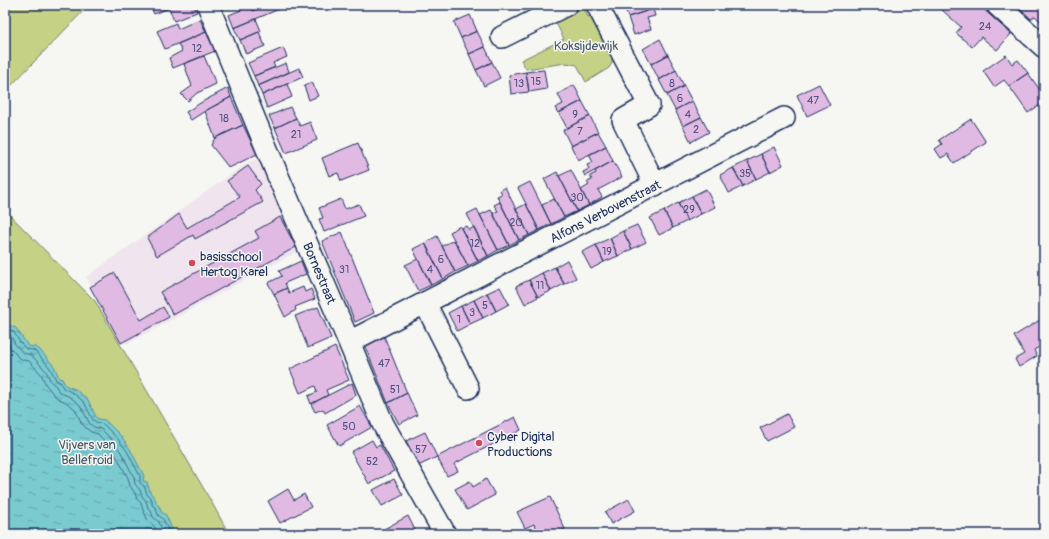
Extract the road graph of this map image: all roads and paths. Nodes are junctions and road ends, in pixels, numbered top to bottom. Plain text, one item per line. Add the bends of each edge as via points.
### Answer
1 (208, 5) edge
2 (566, 5) edge
3 (597, 5) edge
4 (997, 5) edge
5 (502, 37) dead end
6 (1044, 47) edge
7 (784, 118) dead end
8 (655, 185) junction
9 (425, 303) junction
10 (350, 342) junction
11 (468, 388) dead end
12 (445, 534) edge

1 - 10 street, Bornestraat
2 - 5 street
3 - 8 street via 649,105 623,120
4 - 6 street
7 - 8 street, Alfons Verbovenstraat
8 - 9 street, Alfons Verbovenstraat
9 - 10 street, Alfons Verbovenstraat
9 - 11 street
10 - 12 street, Bornestraat via 383,424

